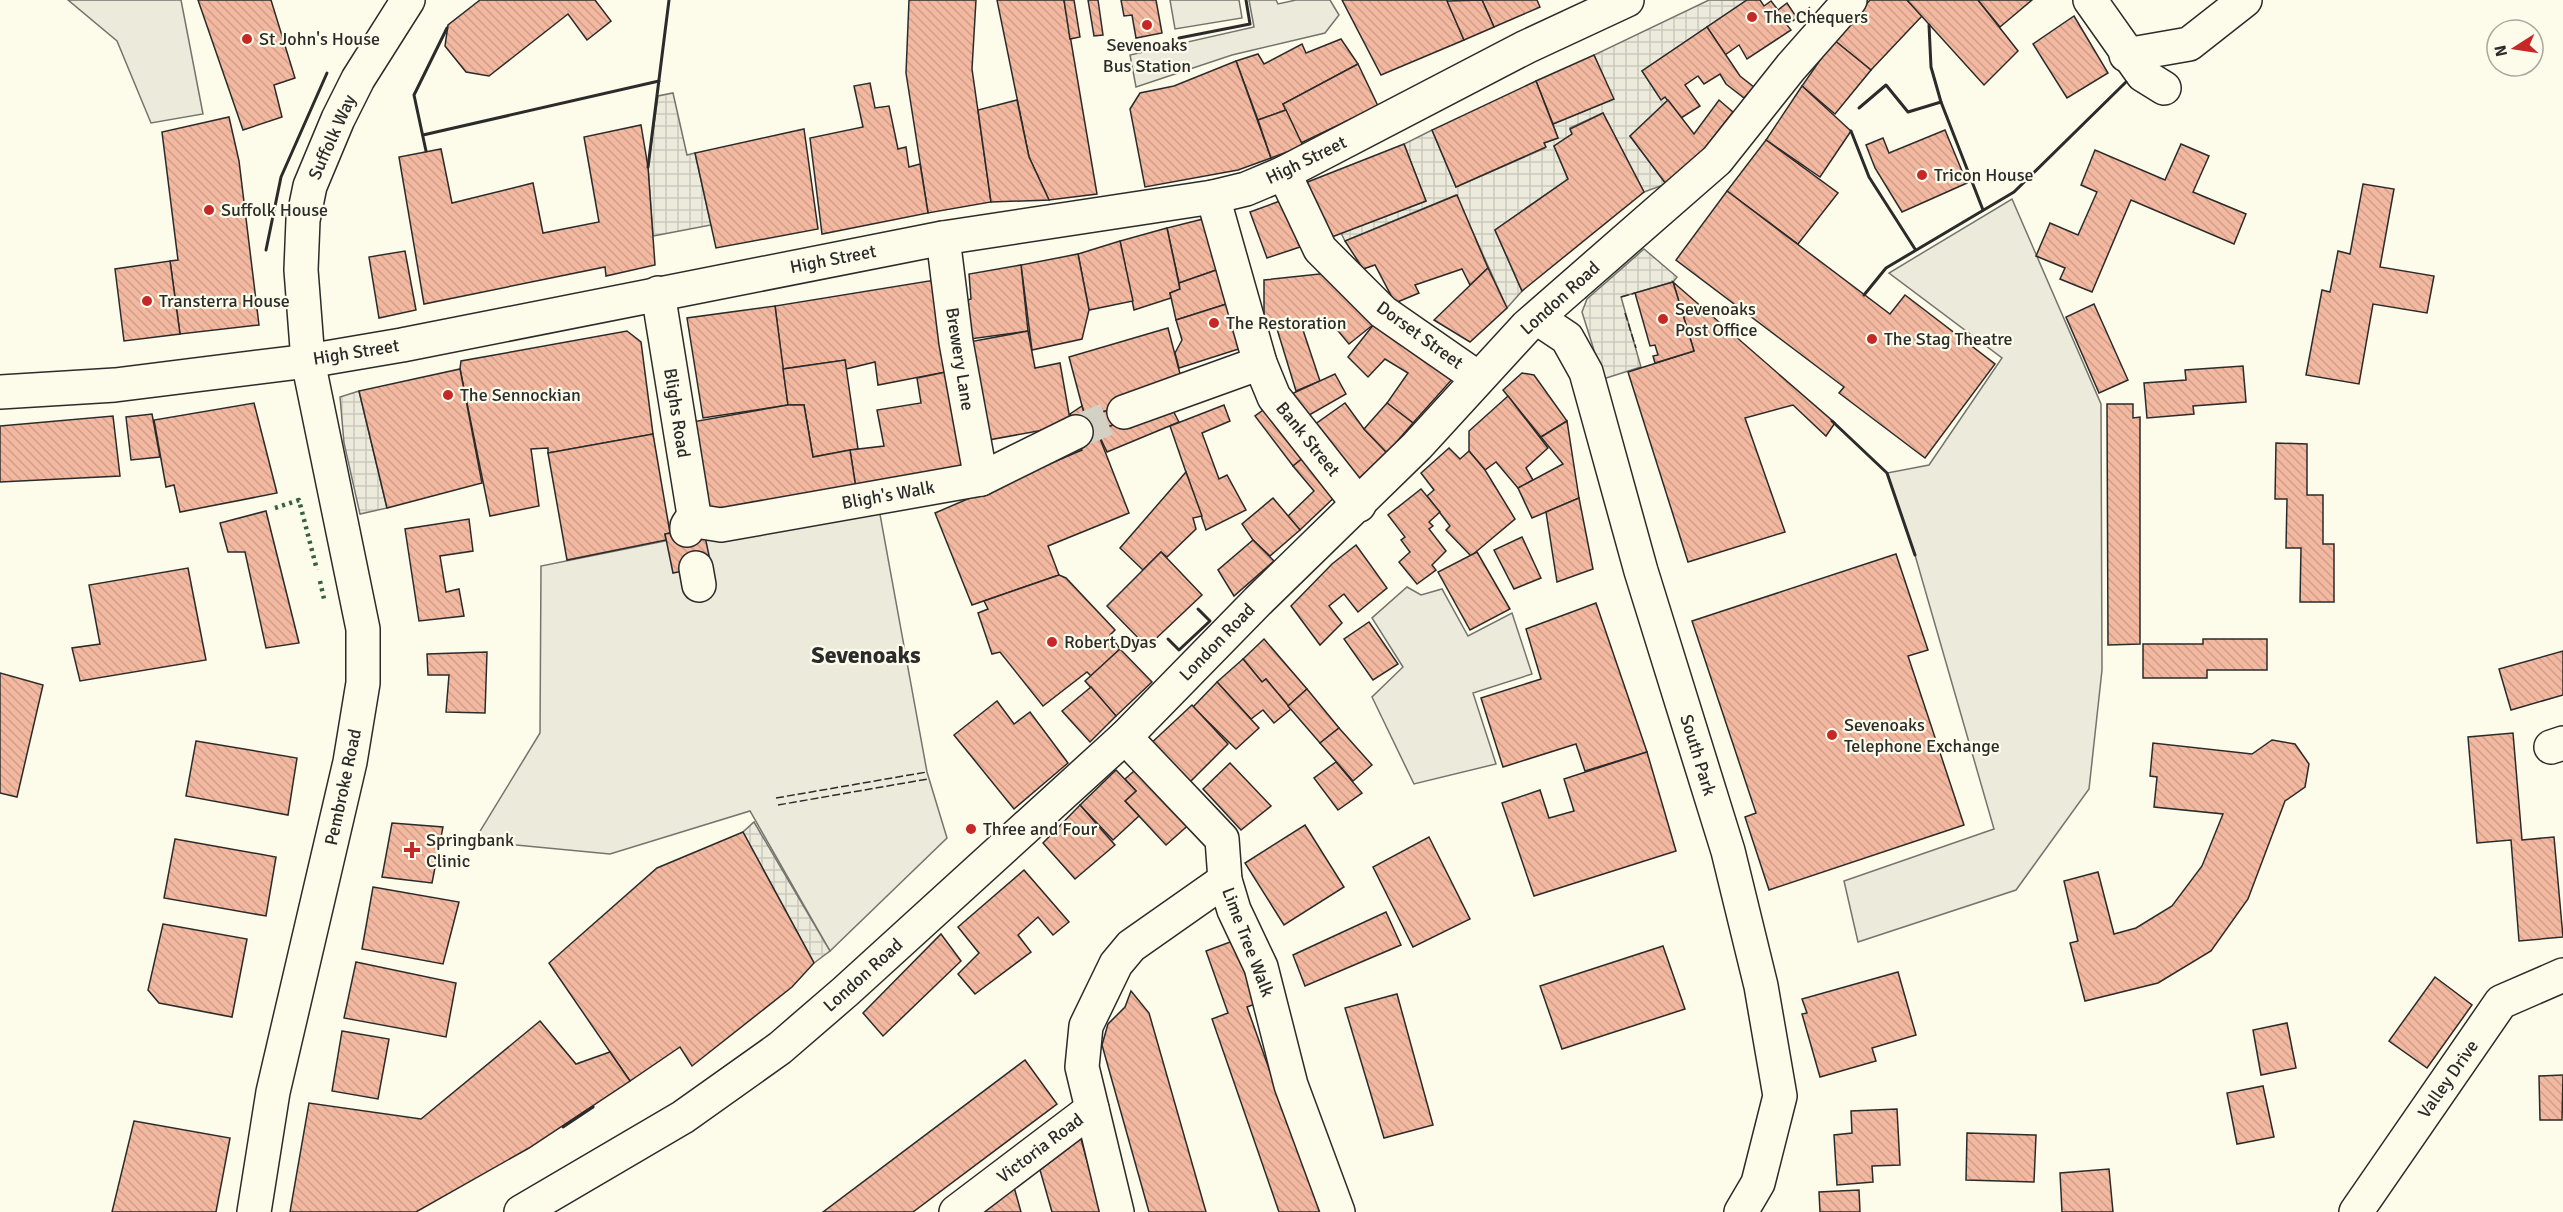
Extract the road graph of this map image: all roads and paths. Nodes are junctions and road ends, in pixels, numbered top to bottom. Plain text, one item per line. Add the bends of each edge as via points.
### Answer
1 (408, 0) edge
2 (1627, 0) edge
3 (1850, 0) edge
4 (2090, 0) edge
5 (2245, 0) edge
6 (2126, 55) junction
7 (2164, 88) dead end
8 (1284, 173) junction
9 (1214, 197) junction
10 (943, 238) junction
11 (658, 293) junction
12 (1537, 318) junction
13 (308, 361) junction
14 (1260, 363) junction
15 (1478, 378) junction
16 (0, 392) edge
17 (1124, 412) tunnel mouth
18 (1076, 432) tunnel mouth
19 (981, 479) junction
20 (1359, 505) junction
21 (691, 522) joint
22 (1125, 737) junction
23 (1225, 880) junction
24 (2563, 975) edge
25 (1092, 1109) junction
26 (254, 1212) edge
27 (521, 1212) edge
28 (956, 1212) edge
29 (1117, 1212) edge
30 (1338, 1212) edge
31 (1742, 1212) edge
32 (2356, 1212) edge

1 - 13 street, Suffolk Way via 358,79 310,186 301,244
2 - 8 street, High Street via 1526,47
3 - 12 street, London Road via 1717,160
4 - 6 street
5 - 6 street via 2189,44
6 - 7 street via 2143,75
8 - 9 street, High Street
8 - 15 street, Dorset Street via 1320,249 1383,312
9 - 10 street, High Street
9 - 14 street, Bank Street
10 - 11 street, High Street
10 - 19 street, Brewery Lane via 956,342
11 - 13 street, High Street
11 - 21 street, Blighs Road
12 - 15 street, London Road
12 - 31 street, South Park via 1567,338 1586,372 1641,571 1728,851 1761,986 1780,1095 1758,1183
13 - 16 street, High Street via 115,385
13 - 26 street, Pembroke Road via 363,629 363,683 350,762 273,1092
14 - 17 street
14 - 20 street, Bank Street via 1274,397
15 - 20 street, London Road
18 - 19 street, Bligh's Walk
19 - 21 street, Bligh's Walk via 721,525
20 - 22 street, London Road
22 - 23 street, Lime Tree Walk via 1222,839
22 - 27 street, London Road via 780,1048 683,1117
23 - 25 street, Victoria Road via 1131,946 1116,964 1086,1026 1082,1067
23 - 30 street, Lime Tree Walk via 1234,910 1261,967 1291,1086
24 - 32 street, Valley Drive via 2501,1002
25 - 28 street, Victoria Road
25 - 29 street

